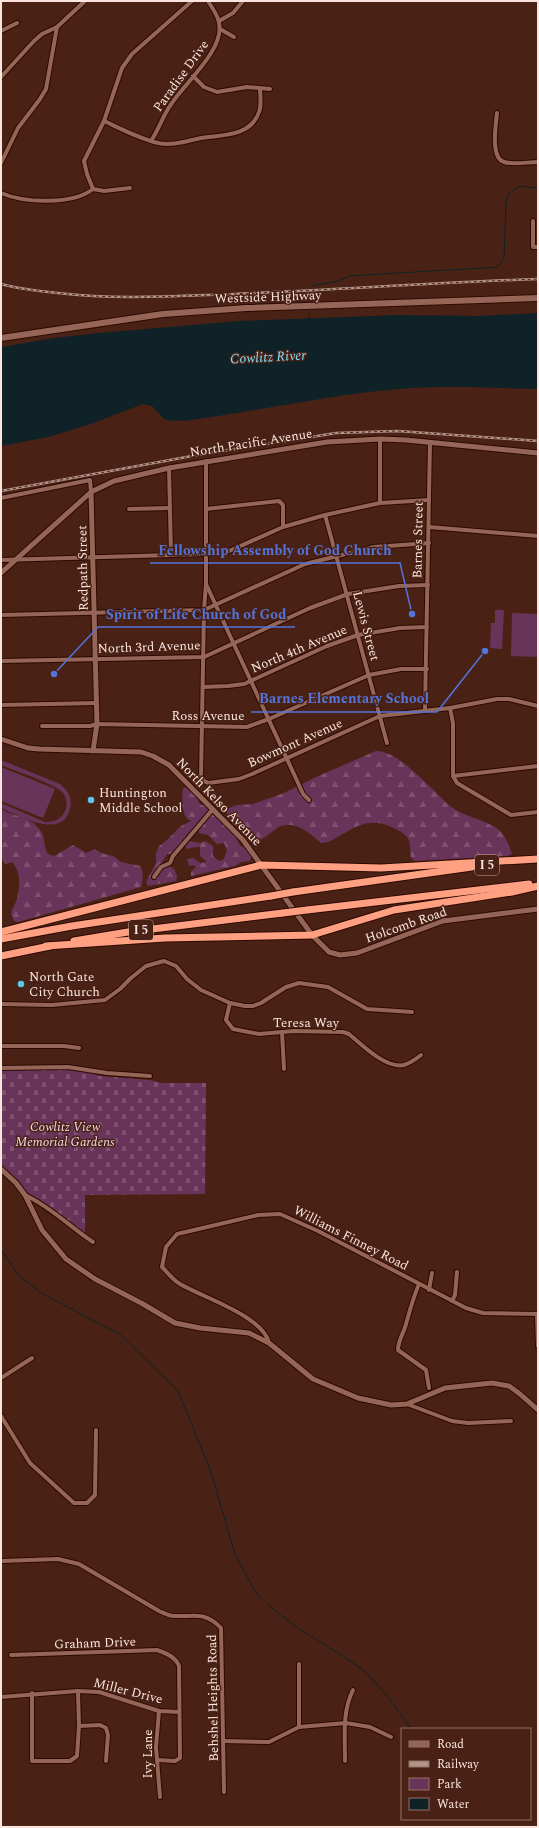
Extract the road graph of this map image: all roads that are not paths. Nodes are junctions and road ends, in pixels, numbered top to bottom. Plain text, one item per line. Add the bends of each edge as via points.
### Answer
1 (85, 1) edge
2 (192, 1) edge
3 (208, 1) edge
4 (242, 1) edge
5 (219, 21) junction
6 (17, 23) dead end
7 (58, 27) junction
8 (220, 28) junction
9 (1, 31) edge
10 (234, 37) dead end
11 (192, 76) junction
12 (1, 77) edge
13 (260, 88) junction
14 (270, 89) dead end
15 (497, 113) dead end
16 (104, 121) junction
17 (151, 141) junction
18 (538, 162) edge
19 (1, 163) edge
20 (130, 188) dead end
21 (93, 189) junction
22 (1, 193) edge
23 (534, 222) dead end
24 (538, 246) edge
25 (538, 298) edge
26 (1, 338) edge
27 (380, 439) junction
28 (430, 443) junction
29 (538, 453) edge
30 (206, 461) junction
31 (169, 468) junction
32 (92, 492) junction
33 (1, 498) edge
34 (429, 500) junction
35 (380, 503) junction
36 (170, 508) junction
37 (129, 509) dead end
38 (206, 509) junction
39 (326, 515) junction
40 (283, 527) junction
41 (429, 527) junction
42 (538, 536) edge
43 (429, 543) junction
44 (171, 554) junction
45 (205, 554) junction
46 (337, 555) junction
47 (94, 556) junction
48 (1, 560) edge
49 (16, 560) junction
50 (1, 573) edge
51 (206, 584) junction
52 (428, 585) junction
53 (348, 594) junction
54 (217, 605) junction
55 (204, 610) junction
56 (95, 613) junction
57 (1, 615) edge
58 (427, 627) junction
59 (358, 635) junction
60 (234, 643) junction
61 (204, 657) junction
62 (96, 659) junction
63 (1, 661) edge
64 (427, 668) junction
65 (369, 675) junction
66 (251, 681) junction
67 (203, 686) junction
68 (97, 703) junction
69 (1, 705) edge
70 (538, 706) edge
71 (450, 708) junction
72 (425, 710) junction
73 (380, 716) junction
74 (269, 719) junction
75 (97, 724) junction
76 (42, 726) dead end
77 (202, 726) junction
78 (1, 739) edge
79 (387, 743) dead end
80 (93, 751) junction
81 (287, 758) junction
82 (538, 766) edge
83 (453, 776) junction
84 (309, 800) dead end
85 (213, 809) junction
86 (538, 812) edge
87 (538, 859) edge
88 (261, 865) junction
89 (154, 877) dead end
90 (538, 884) edge
91 (538, 909) edge
92 (1, 932) edge
93 (312, 935) junction
94 (1, 939) edge
95 (46, 946) junction
96 (1, 956) edge
97 (230, 1003) junction
98 (1, 1004) edge
99 (412, 1012) dead end
100 (282, 1032) junction
101 (1, 1046) edge
102 (79, 1048) dead end
103 (420, 1055) dead end
104 (1, 1068) edge
105 (284, 1069) dead end
106 (150, 1076) dead end
107 (1, 1169) edge
108 (25, 1195) junction
109 (93, 1242) dead end
110 (457, 1272) dead end
111 (432, 1273) dead end
112 (419, 1284) junction
113 (429, 1290) junction
114 (452, 1301) junction
115 (537, 1314) edge
116 (269, 1343) junction
117 (538, 1346) edge
118 (32, 1358) dead end
119 (1, 1378) edge
120 (428, 1388) dead end
121 (407, 1404) junction
122 (538, 1410) edge
123 (1, 1416) edge
124 (511, 1421) dead end
125 (96, 1430) dead end
126 (1, 1561) edge
127 (11, 1655) dead end
128 (299, 1664) dead end
129 (352, 1690) dead end
130 (78, 1691) junction
131 (32, 1694) junction
132 (1, 1696) edge
133 (159, 1711) junction
134 (179, 1712) junction
135 (346, 1723) junction
136 (79, 1726) junction
137 (299, 1727) junction
138 (391, 1737) dead end
139 (224, 1741) junction
140 (157, 1760) junction
141 (106, 1761) dead end
142 (345, 1761) dead end
143 (224, 1792) dead end
144 (160, 1797) dead end

1 - 7 street
2 - 16 street via 127,59 118,77
3 - 5 street
4 - 5 street via 233,13
5 - 8 street, Paradise Drive
6 - 9 street
7 - 12 street via 42,34 34,41
7 - 19 street via 46,89 18,128
8 - 10 street
8 - 11 street, Paradise Drive via 215,48
11 - 13 street via 204,87 217,92
11 - 17 street, Paradise Drive via 172,102
13 - 14 street
13 - 17 street via 259,113 238,133 171,144
15 - 18 street via 495,140 498,159 504,163
16 - 17 street
16 - 21 street via 84,161
20 - 21 street via 104,191
21 - 22 street via 83,195 45,201
23 - 24 street via 533,247
25 - 26 main road, Westside Highway via 246,308 163,314
27 - 28 street, North Pacific Avenue
27 - 30 street, North Pacific Avenue via 327,442
27 - 35 street
28 - 29 street, North Pacific Avenue
28 - 34 street, Barnes Street
30 - 31 street, North Pacific Avenue
30 - 38 street
31 - 32 street, North Pacific Avenue via 114,481
31 - 36 street
32 - 33 street, Redpath Street via 90,480
32 - 47 street, Redpath Street
32 - 49 street, North Pacific Avenue
34 - 35 street
34 - 41 street, Barnes Street
35 - 39 street
36 - 37 street
36 - 44 street
38 - 40 street via 278,500 283,505
38 - 45 street
39 - 40 street
39 - 46 street, Lewis Street
40 - 45 street via 227,552
41 - 42 street
41 - 43 street, Barnes Street
43 - 46 street via 374,547
43 - 52 street, Barnes Street
44 - 45 street
44 - 47 street
45 - 51 street
46 - 53 street, Lewis Street
46 - 54 street via 305,564
47 - 49 street
47 - 56 street, Redpath Street
48 - 49 street
49 - 50 street, North Pacific Avenue
51 - 54 street
51 - 55 street
52 - 53 street, North 3rd Avenue via 399,586
52 - 58 street, Barnes Street
53 - 59 street, Lewis Street
53 - 60 street, North 3rd Avenue via 310,608
54 - 55 street
54 - 60 street
55 - 56 street
55 - 61 street
56 - 57 street
56 - 62 street, Redpath Street
58 - 59 street, North 4th Avenue via 400,628
58 - 64 street, Barnes Street
59 - 65 street, Lewis Street
59 - 66 street, North 4th Avenue via 327,646
60 - 61 street, North 3rd Avenue
60 - 66 street
61 - 62 street, North 3rd Avenue
61 - 67 street
62 - 63 street, North 3rd Avenue
62 - 68 street, Redpath Street
64 - 65 street, Ross Avenue via 401,669
64 - 72 street, Barnes Street
65 - 73 street, Lewis Street
65 - 74 street, Ross Avenue
66 - 67 street, North 4th Avenue via 237,686
66 - 74 street
67 - 77 street
68 - 69 street
68 - 75 street, Redpath Street
70 - 71 street via 509,699 497,699
71 - 72 street, Bowmont Avenue
71 - 83 street via 453,723
72 - 73 street, Bowmont Avenue
73 - 79 street, Lewis Street
73 - 81 street, Bowmont Avenue
74 - 77 street, Ross Avenue via 247,727
74 - 81 street
75 - 76 street, Ross Avenue
75 - 77 street, Ross Avenue
75 - 80 street, Redpath Street
77 - 81 street, Bowmont Avenue via 201,776 208,783 239,779
78 - 80 street, North Kelso Avenue via 28,748
80 - 85 street, North Kelso Avenue via 132,751 165,761
81 - 84 street via 303,794
82 - 83 street
83 - 86 street via 457,783 511,815
85 - 88 street, North Kelso Avenue via 243,840
85 - 89 street via 170,862 161,867
87 - 88 highway via 381,868
87 - 94 highway, I 5, bridge via 293,892
88 - 92 highway
88 - 93 street, North Kelso Avenue
90 - 93 highway via 512,892 394,910
90 - 95 highway, I 5, bridge via 128,932
91 - 93 street, Holcomb Road via 443,921 348,955 329,952
93 - 95 highway via 165,938
95 - 96 highway, I 5
97 - 98 street via 201,990 176,966 164,961 146,966 105,1000 52,1005
97 - 99 street via 254,1006 286,987 304,983 328,987 367,1009
97 - 100 street, Teresa Way via 226,1020 233,1029 259,1034
100 - 103 street, Teresa Way via 343,1032 390,1064 409,1063
100 - 105 street
101 - 102 street
104 - 106 street via 68,1067
107 - 108 street
108 - 109 street via 53,1210 73,1229
108 - 116 street via 42,1230 58,1251 95,1279 175,1323 250,1333
110 - 114 street
111 - 113 street
112 - 113 street, Williams Finney Road
112 - 116 street, Williams Finney Road via 280,1214 258,1215 177,1234 166,1247 162,1267 178,1283 241,1313 264,1331
112 - 120 street via 398,1342 398,1350 426,1370
113 - 114 street, Williams Finney Road
114 - 115 street, Williams Finney Road via 483,1313
115 - 117 street
116 - 121 street via 314,1379 358,1398 391,1405
118 - 119 street
121 - 122 street via 445,1388 492,1383 509,1386
121 - 124 street via 452,1421
123 - 125 street via 30,1464 74,1503 87,1503 95,1496
126 - 139 street, Behshel Heights Road via 58,1559 78,1564 159,1611 172,1616 199,1614 214,1620 221,1628
127 - 134 street, Graham Drive via 157,1650 164,1652 177,1661 179,1666
128 - 137 street
129 - 135 street via 348,1700
130 - 131 street, Miller Drive
130 - 133 street, Miller Drive via 99,1692
130 - 136 street
131 - 132 street, Miller Drive
131 - 136 street via 32,1761 70,1762 77,1756
133 - 134 street, Miller Drive
133 - 140 street, Ivy Lane
134 - 140 street via 180,1758 175,1761
135 - 137 street
135 - 138 street via 370,1727
135 - 142 street
136 - 141 street via 100,1725 106,1728
137 - 139 street via 269,1742
139 - 143 street, Behshel Heights Road
140 - 144 street, Ivy Lane

